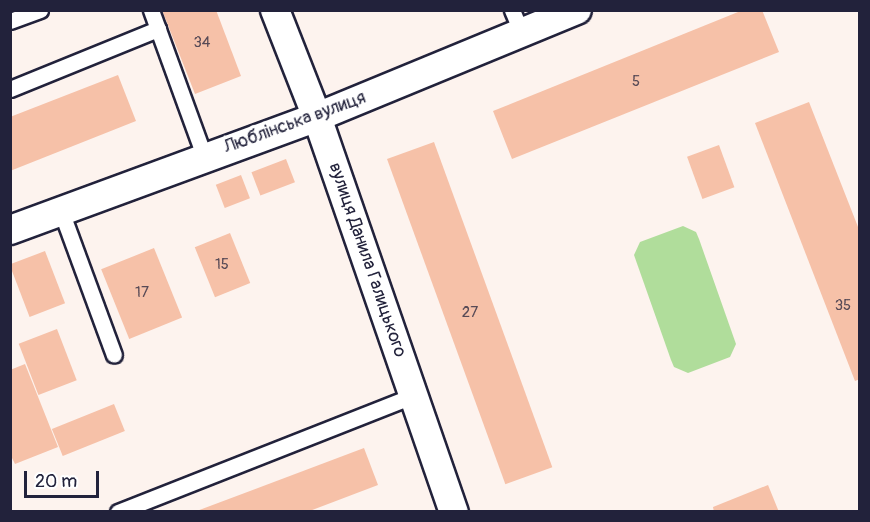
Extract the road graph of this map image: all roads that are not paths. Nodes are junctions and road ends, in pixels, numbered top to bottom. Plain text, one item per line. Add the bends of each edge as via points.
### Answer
1 (40, 10) edge
2 (151, 10) edge
3 (275, 10) edge
4 (577, 10) edge
5 (10, 21) edge
6 (517, 22) edge
7 (158, 29) junction
8 (10, 89) edge
9 (317, 117) junction
10 (204, 156) junction
11 (60, 211) junction
12 (10, 230) edge
13 (114, 355) dead end
14 (415, 395) junction
15 (450, 510) edge
16 (118, 512) edge

1 - 5 lane
2 - 7 lane
3 - 9 street, вулиця Данила Галицького
4 - 6 street, Люблінська вулиця
6 - 9 street, Люблінська вулиця
7 - 8 lane
7 - 10 lane
9 - 10 street, Люблінська вулиця
9 - 14 street, вулиця Данила Галицького
10 - 11 street, Люблінська вулиця
11 - 12 street, Люблінська вулиця
11 - 13 lane
14 - 15 street, вулиця Данила Галицького
14 - 16 lane

